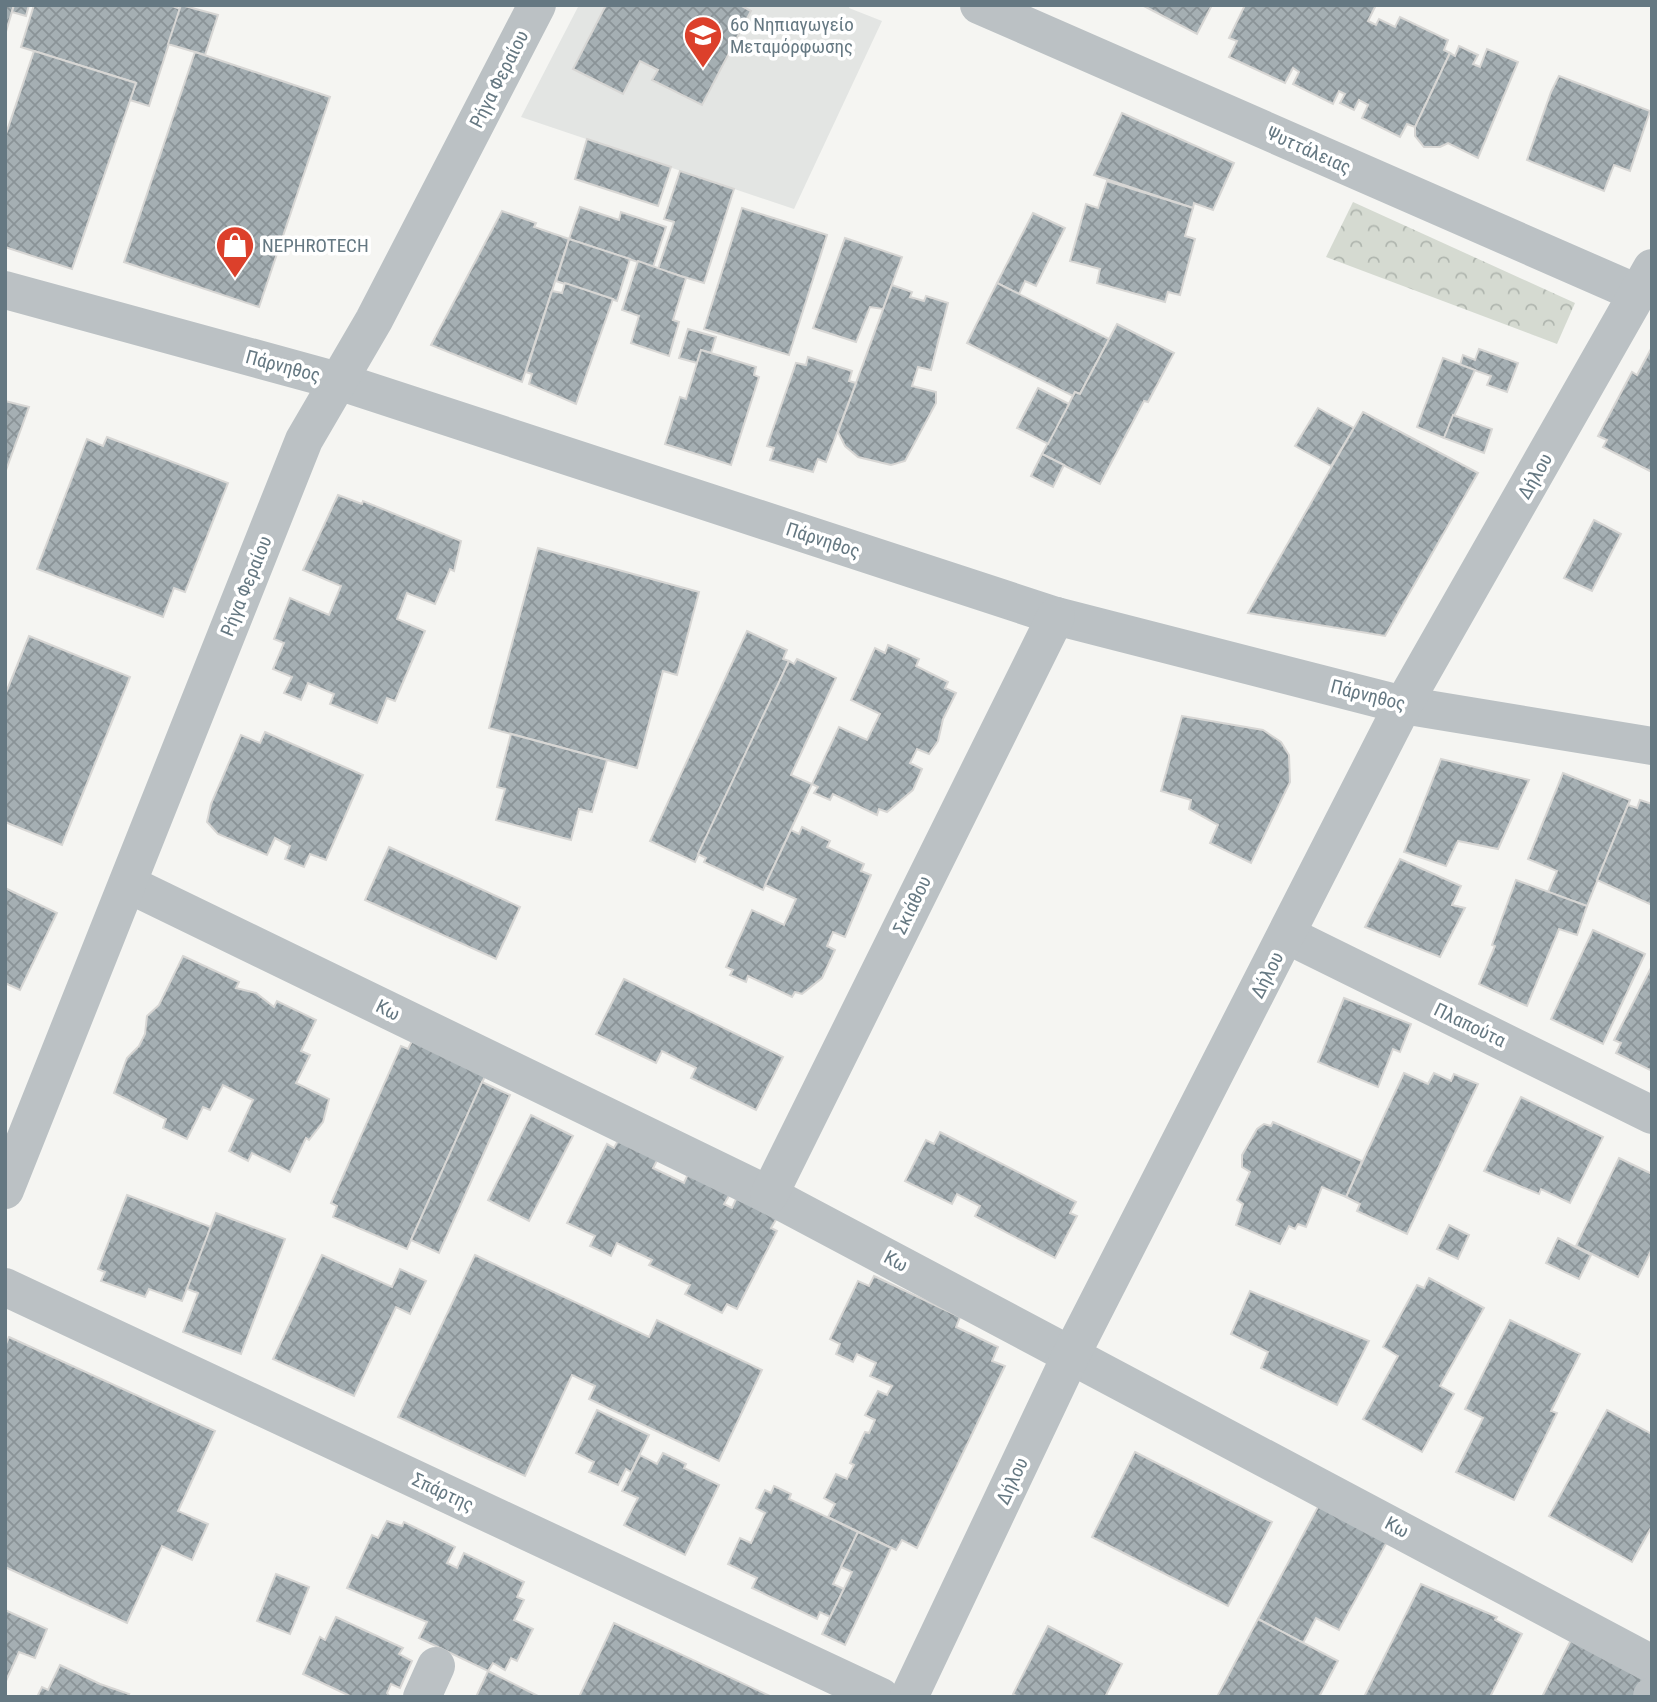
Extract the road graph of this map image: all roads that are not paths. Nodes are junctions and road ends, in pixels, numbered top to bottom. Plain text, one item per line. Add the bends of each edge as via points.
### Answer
1 (537, 5) edge
2 (979, 5) edge
3 (1645, 281) edge
4 (5, 290) edge
5 (338, 381) junction
6 (1055, 616) junction
7 (1403, 705) junction
8 (1652, 746) edge
9 (128, 884) junction
10 (1287, 935) junction
11 (1652, 1115) edge
12 (5, 1190) edge
13 (769, 1195) junction
14 (5, 1287) edge
15 (1072, 1353) junction
16 (1652, 1664) edge
17 (881, 1697) edge
18 (909, 1697) edge

1 - 5 street, Ρήγα Φεραίου
2 - 3 street, Ψυττάλειας
3 - 7 street, Δήλου
4 - 5 street, Πάρνηθος
5 - 6 street, Πάρνηθος
5 - 9 street, Ρήγα Φεραίου via 304,440
6 - 7 street, Πάρνηθος
6 - 13 street, Σκιάθου
7 - 8 street, Πάρνηθος
7 - 10 street, Δήλου
9 - 12 street, Ρήγα Φεραίου
9 - 13 street, Κω
10 - 11 street, Πλαπούτα
10 - 15 street, Δήλου
13 - 15 street, Κω
14 - 17 street, Σπάρτης
15 - 16 street, Κω
15 - 18 street, Δήλου

